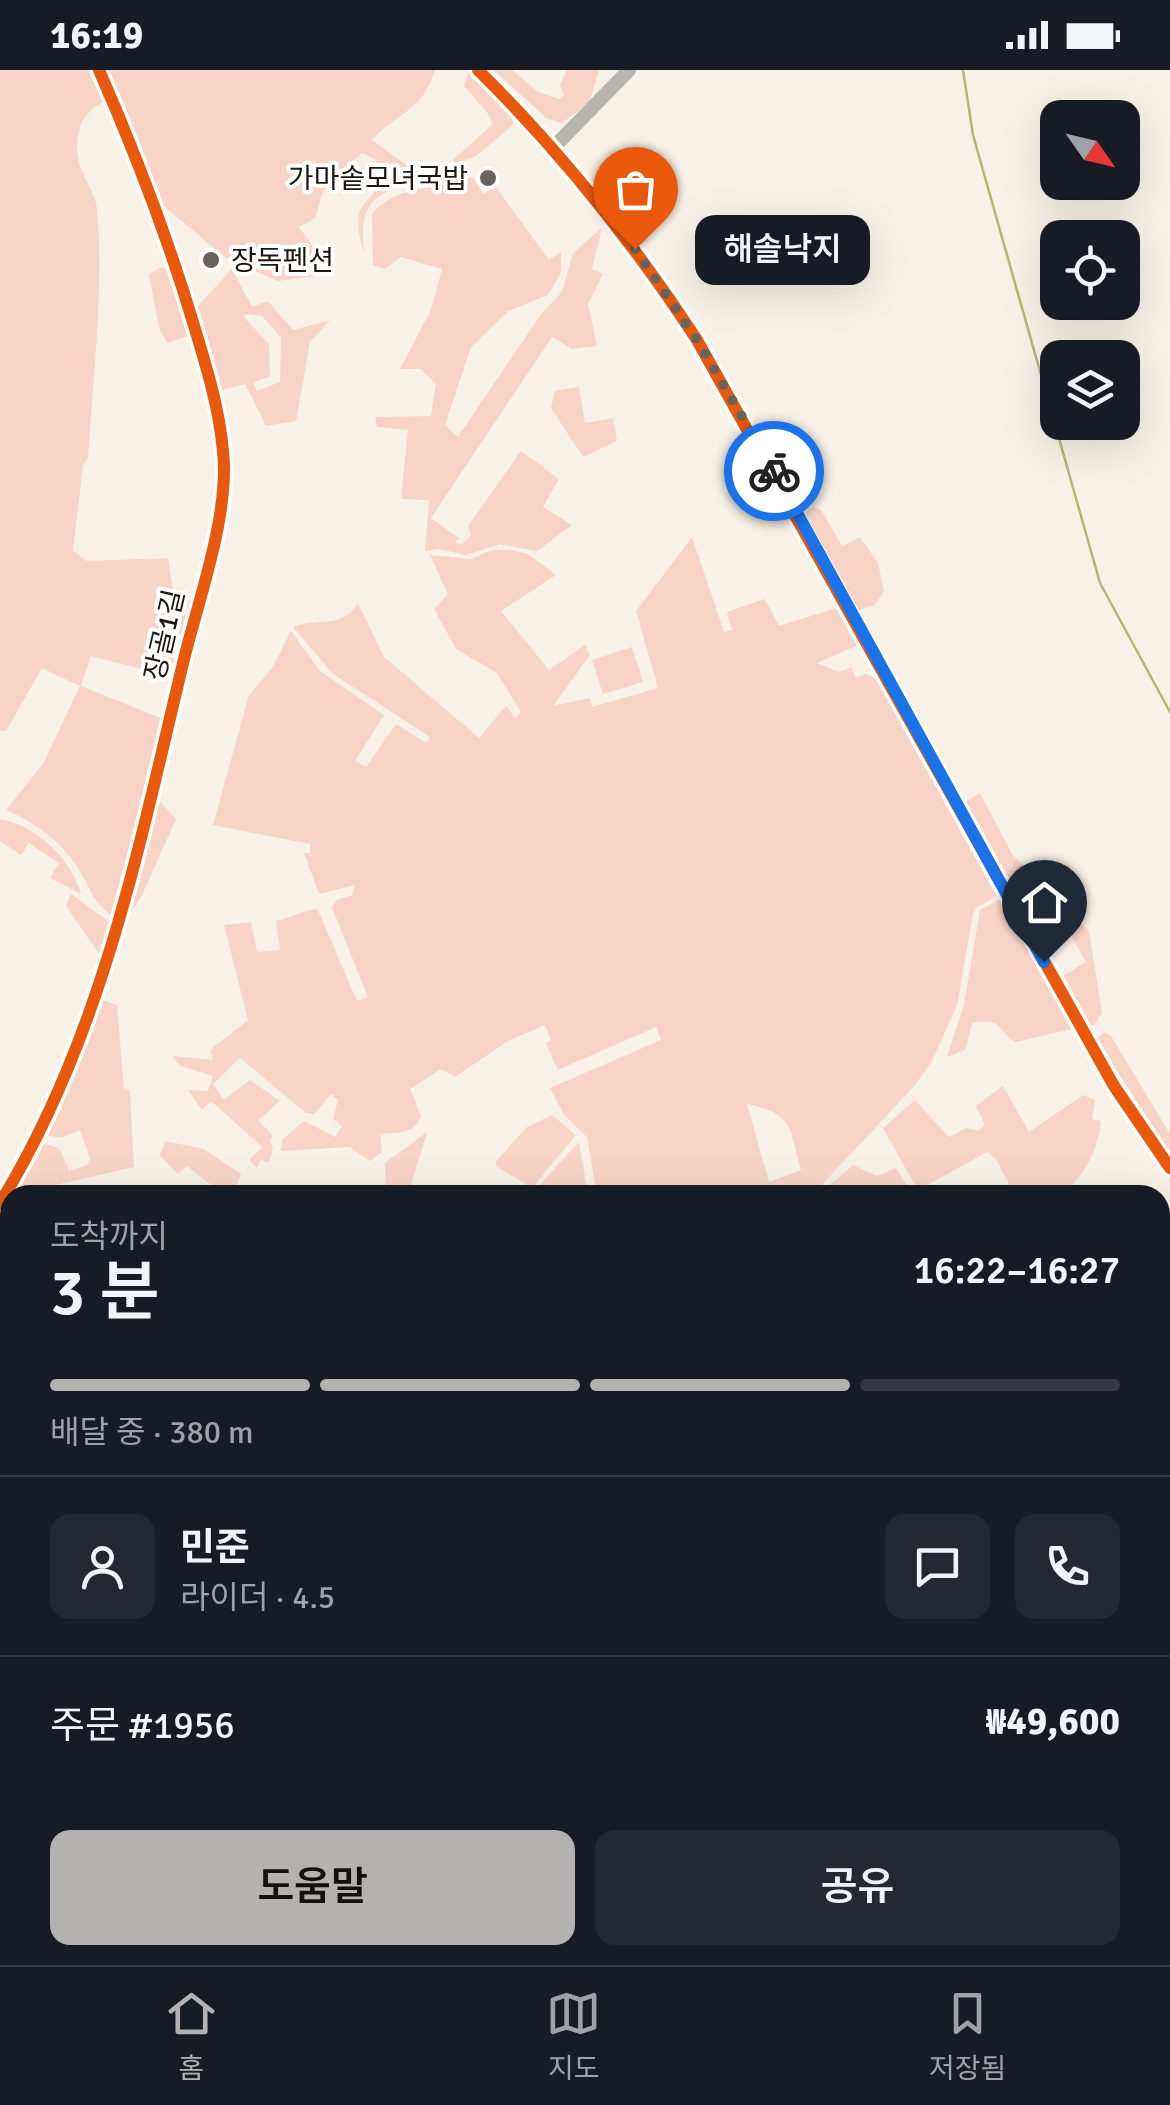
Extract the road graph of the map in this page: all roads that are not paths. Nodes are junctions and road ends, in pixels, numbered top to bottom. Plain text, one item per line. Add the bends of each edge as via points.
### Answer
1 (99, 70) edge
2 (478, 70) edge
3 (630, 70) edge
4 (554, 147) junction
5 (1170, 1168) edge
6 (9, 1185) edge
7 (660, 1965) edge
8 (781, 1965) edge

1 - 6 street, 장골1길 via 170,245 211,386 224,480 103,980 56,1095
2 - 4 street
3 - 4 street
4 - 5 street via 708,357 1100,1061
7 - 8 street

